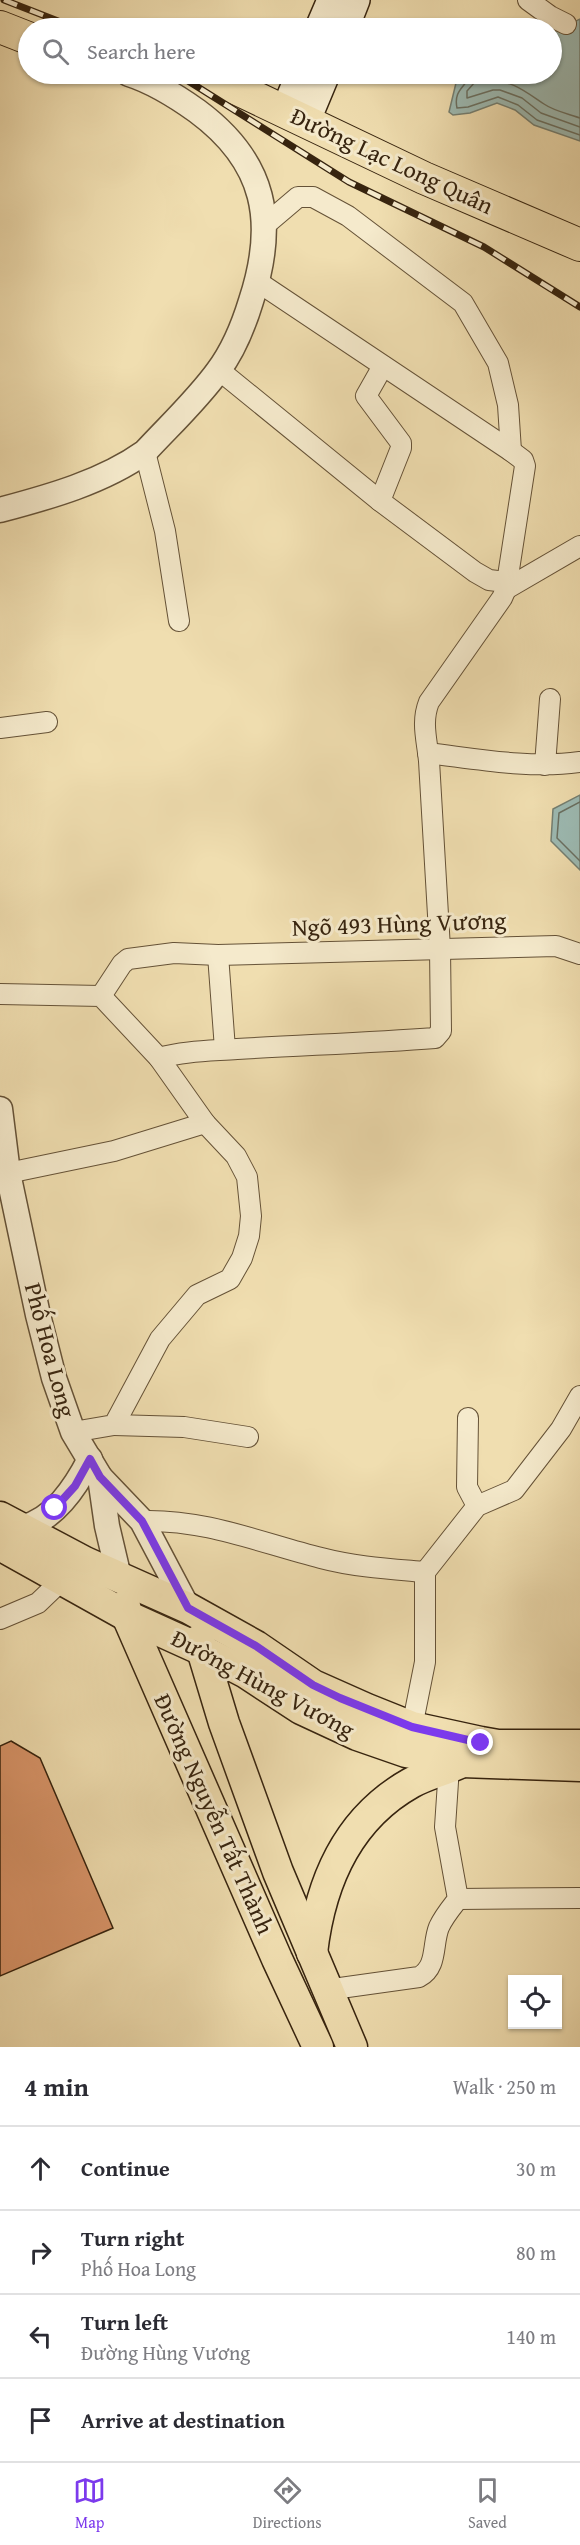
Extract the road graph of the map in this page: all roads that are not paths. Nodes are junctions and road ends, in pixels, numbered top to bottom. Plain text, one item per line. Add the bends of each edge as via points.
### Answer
1 (331, 0) edge
2 (357, 0) edge
3 (528, 0) edge
4 (323, 18) edge
5 (349, 18) edge
6 (554, 18) edge
7 (562, 22) edge
8 (566, 24) dead end
9 (0, 27) edge
10 (18, 34) edge
11 (150, 84) edge
12 (227, 84) edge
13 (299, 84) edge
14 (319, 84) edge
15 (295, 117) junction
16 (265, 225) junction
17 (580, 245) edge
18 (258, 282) junction
19 (383, 366) junction
20 (219, 370) junction
21 (511, 451) junction
22 (145, 452) junction
23 (380, 501) junction
24 (0, 510) edge
25 (580, 546) edge
26 (506, 586) junction
27 (179, 621) dead end
28 (550, 699) dead end
29 (47, 722) dead end
30 (0, 728) edge
31 (428, 753) junction
32 (580, 762) edge
33 (545, 765) junction
34 (440, 949) junction
35 (580, 954) edge
36 (218, 955) junction
37 (0, 994) edge
38 (101, 996) junction
39 (225, 1049) junction
40 (159, 1058) junction
41 (0, 1109) edge
42 (205, 1123) junction
43 (8, 1173) junction
44 (580, 1396) edge
45 (468, 1419) dead end
46 (114, 1425) junction
47 (73, 1432) junction
48 (248, 1437) dead end
49 (95, 1468) junction
50 (477, 1506) junction
51 (142, 1521) junction
52 (7, 1530) edge
53 (425, 1572) junction
54 (119, 1577) junction
55 (63, 1579) junction
56 (188, 1608) junction
57 (127, 1616) junction
58 (0, 1618) edge
59 (202, 1650) junction
60 (412, 1727) junction
61 (580, 1745) edge
62 (458, 1756) junction
63 (580, 1766) edge
64 (580, 1898) edge
65 (458, 1899) junction
66 (312, 1955) junction
67 (281, 1968) junction
68 (326, 1990) junction
69 (318, 2047) edge
70 (352, 2047) edge

1 - 4 main road
2 - 5 main road
3 - 6 street
7 - 8 street
9 - 10 highway
11 - 16 street via 174,95 214,124 237,147 253,174
12 - 15 highway, Đường Lạc Long Quân
13 - 15 main road
14 - 15 main road
15 - 17 highway, Đường Lạc Long Quân
16 - 18 street via 264,258
16 - 21 street via 298,197 313,197 348,216 463,303 498,363 512,428
18 - 19 street
18 - 20 street via 244,324
19 - 21 street
19 - 23 street via 366,396 402,448
20 - 22 street
20 - 23 street
21 - 26 street via 525,466
22 - 24 street via 94,479 46,498
22 - 27 street via 165,531
23 - 26 street via 481,576
25 - 26 street
26 - 31 street via 502,598 429,702 424,719
28 - 33 street
29 - 30 street
31 - 33 street
31 - 34 street
32 - 33 street
34 - 35 street, Ngõ 493 Hùng Vương via 556,946
34 - 36 street, Ngõ 493 Hùng Vương
34 - 39 street via 441,1031 435,1038
36 - 38 street, Ngõ 493 Hùng Vương via 174,953 128,959
36 - 39 street
37 - 38 street
38 - 40 street
39 - 40 street
40 - 42 street
41 - 43 street, Phố Hoa Long
42 - 43 street via 114,1151
42 - 46 street via 236,1156 247,1177 252,1216 249,1236 230,1279 197,1295 160,1339
43 - 47 street, Phố Hoa Long via 54,1378
44 - 50 street via 561,1429 514,1490
45 - 50 street via 468,1492
46 - 47 street
46 - 48 street via 183,1427
47 - 49 street, Phố Hoa Long
49 - 51 street, Phố Hoa Long
49 - 52 street via 36,1523
49 - 54 street, Phố Hoa Long
50 - 53 street
51 - 53 street via 199,1524 321,1558
51 - 56 street, Phố Hoa Long
52 - 54 main road, Đường Hùng Vương
52 - 55 main road, Đường Hùng Vương
53 - 60 street via 425,1662
54 - 56 main road, Đường Hùng Vương
54 - 57 main road, Đường Nguyễn Tất Thành
55 - 57 main road, Đường Hùng Vương
55 - 58 street via 38,1603
56 - 59 main road, Đường Nguyễn Tất Thành
56 - 60 main road, Đường Hùng Vương via 256,1646 313,1685
57 - 59 main road, Đường Hùng Vương
57 - 67 main road, Đường Nguyễn Tất Thành
59 - 62 main road, Đường Hùng Vương via 348,1731 406,1752
59 - 66 main road, Đường Nguyễn Tất Thành via 224,1723
60 - 62 main road, Đường Hùng Vương
61 - 62 main road, Đường Hùng Vương via 498,1745
62 - 63 main road, Đường Hùng Vương
62 - 65 street via 445,1827
62 - 66 main road via 393,1795 352,1834 324,1890
64 - 65 street
65 - 68 street via 438,1929 427,1973
66 - 67 main road
66 - 68 main road, Đường Nguyễn Tất Thành
67 - 69 main road, Đường Nguyễn Tất Thành
68 - 70 main road, Đường Nguyễn Tất Thành

